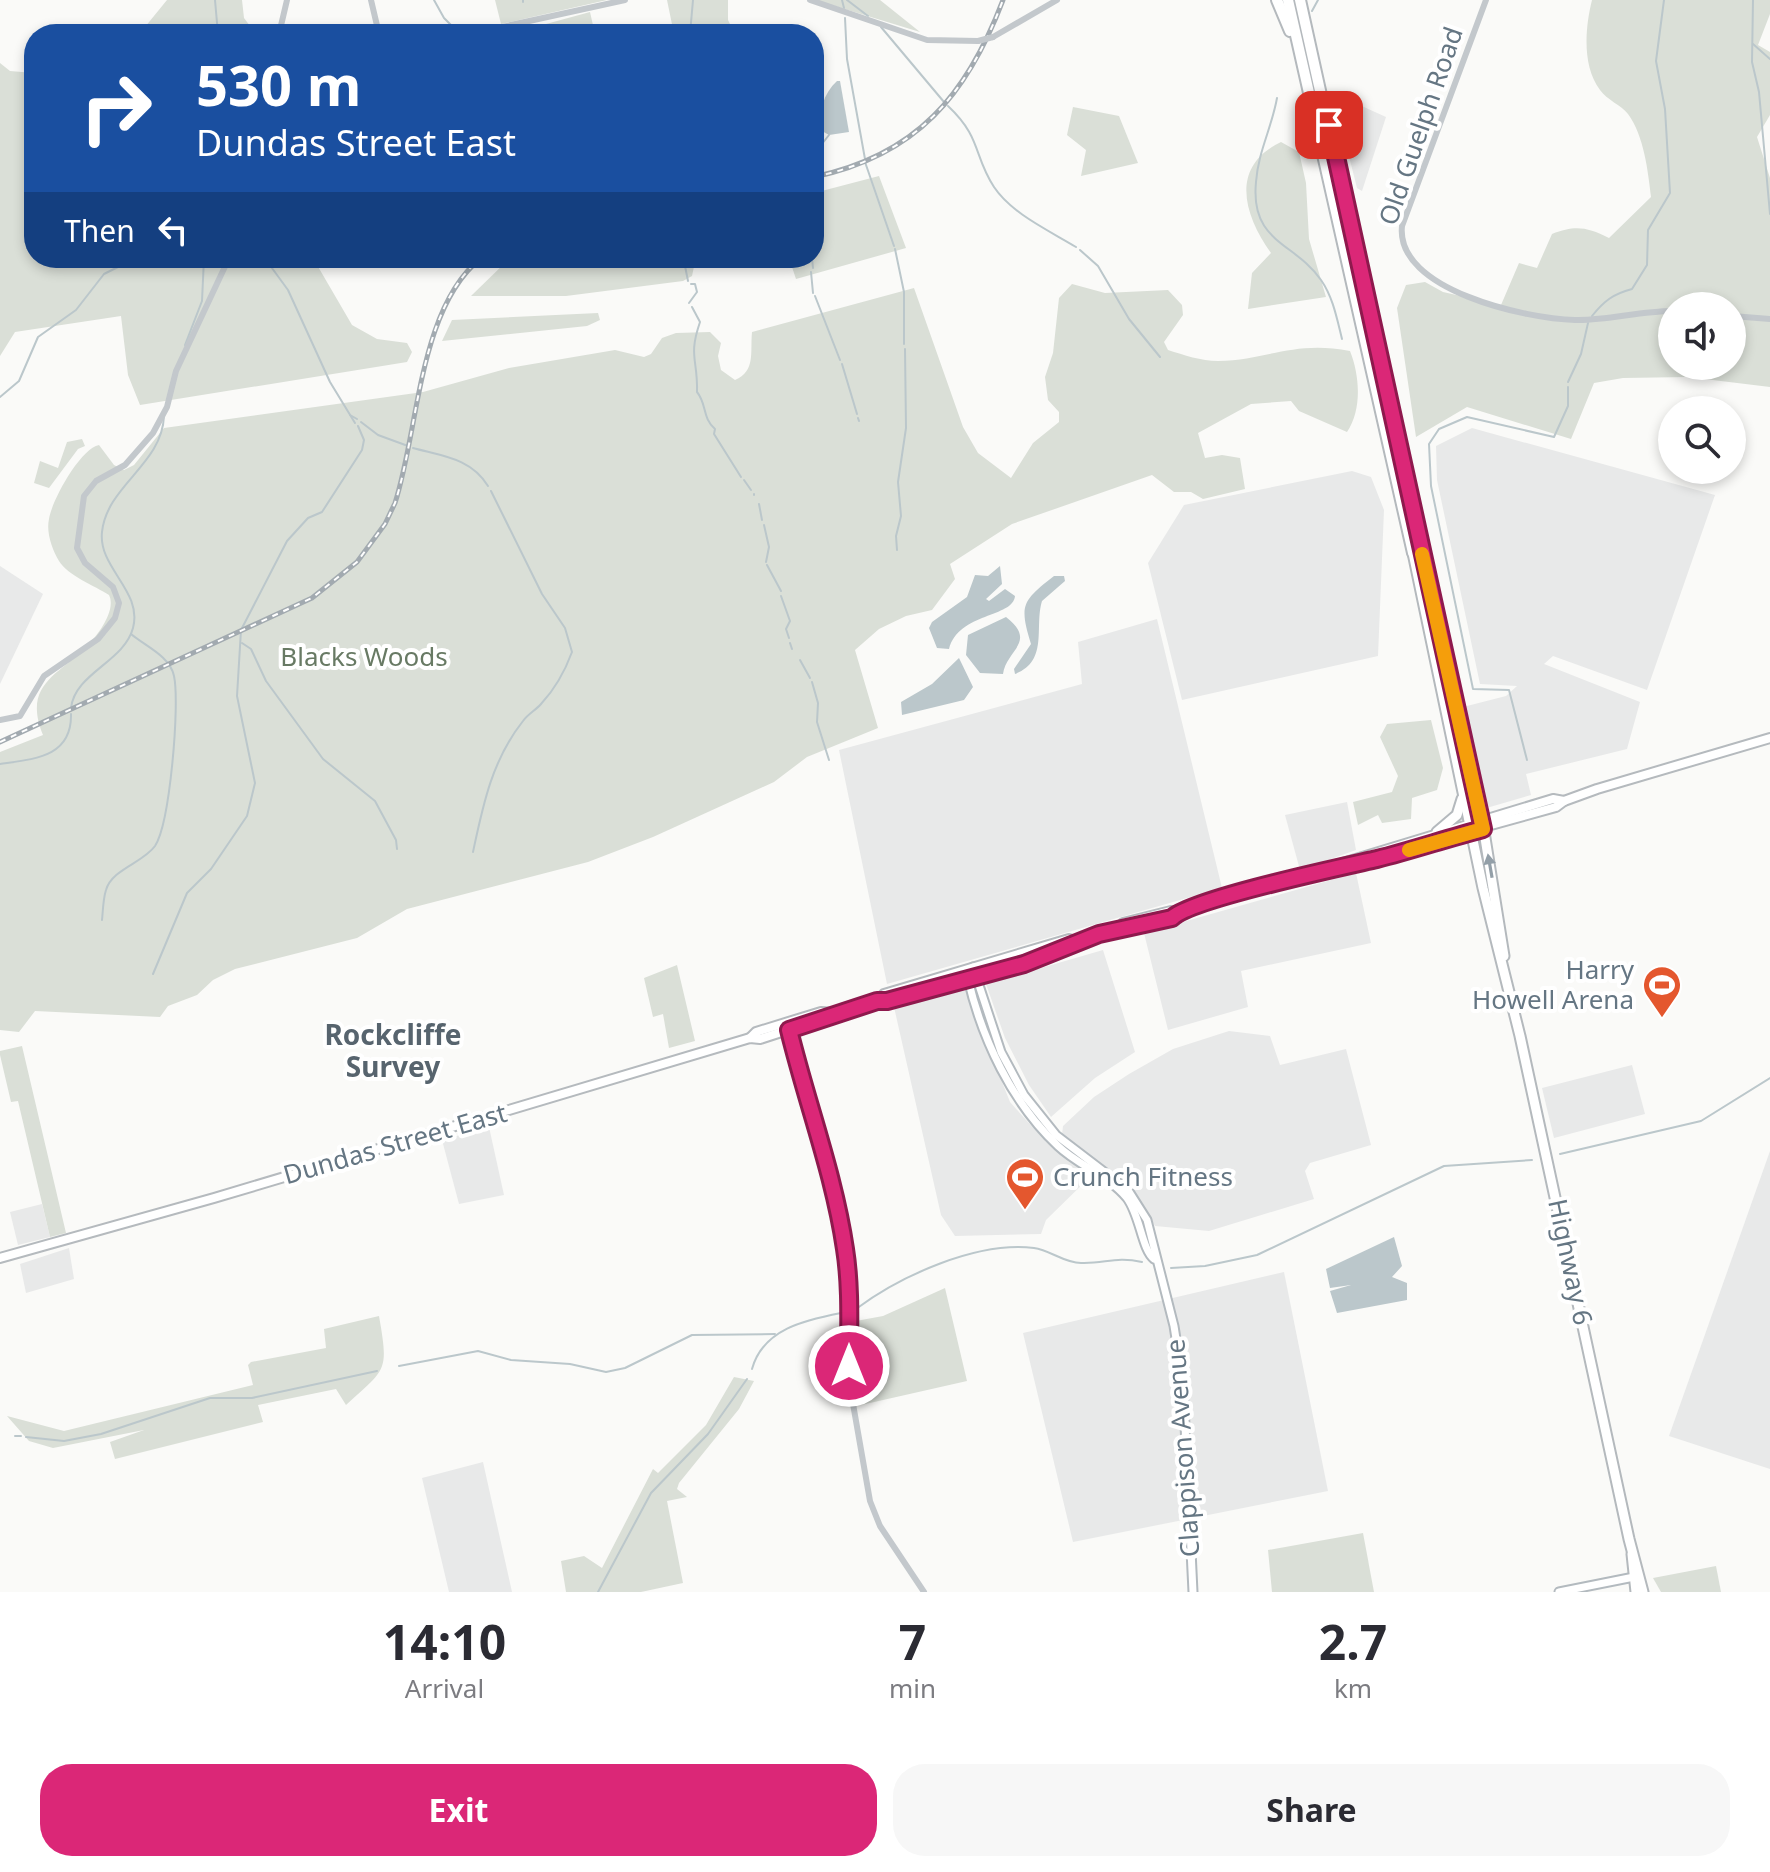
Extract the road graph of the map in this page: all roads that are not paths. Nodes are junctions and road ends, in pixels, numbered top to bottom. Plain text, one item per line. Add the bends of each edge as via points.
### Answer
1 (287, 0) edge
2 (371, 0) edge
3 (625, 0) edge
4 (810, 0) edge
5 (1057, 0) edge
6 (1277, 0) edge
7 (1288, 0) edge
8 (1300, 0) edge
9 (1306, 0) edge
10 (1486, 0) edge
11 (281, 24) edge
12 (377, 24) edge
13 (516, 24) edge
14 (1313, 81) junction
15 (224, 268) edge
16 (1658, 312) edge
17 (1746, 317) edge
18 (1770, 319) edge
19 (1418, 552) junction
20 (0, 720) edge
21 (1770, 738) edge
22 (1463, 792) junction
23 (1482, 824) junction
24 (1470, 828) junction
25 (1437, 832) junction
26 (1333, 867) junction
27 (1076, 941) junction
28 (973, 967) junction
29 (1505, 971) junction
30 (971, 978) junction
31 (877, 1001) junction
32 (788, 1027) junction
33 (0, 1260) edge
34 (1637, 1576) junction
35 (924, 1592) edge
36 (1193, 1592) edge
37 (1559, 1592) edge
38 (1636, 1592) edge
39 (1643, 1592) edge

1 - 11 street
2 - 12 street
3 - 13 street
4 - 5 street, bridge via 927,40 978,41
6 - 14 highway
7 - 14 highway, Highway 6
8 - 14 highway, Highway 6
9 - 14 highway
10 - 16 street, Old Guelph Road via 1400,238 1412,260 1435,282 1497,306 1574,320
14 - 19 highway, Highway 6
15 - 20 street via 176,371 161,420 125,465 96,481 84,496 77,548 85,563 113,587 119,603 115,618 98,639 44,676 20,716
17 - 18 street
19 - 22 highway, Highway 6
19 - 23 highway, Highway 6
21 - 23 main road
22 - 24 highway, Highway 6
22 - 25 highway via 1459,813
23 - 24 main road
29 -> 23 highway, Highway 6 via 1503,932
24 - 25 main road, Dundas Street East
24 - 26 main road, Dundas Street East
24 - 29 highway, Highway 6
25 - 26 main road, Dundas Street East
26 - 27 main road, Dundas Street East via 1172,918
27 - 28 main road, Dundas Street East
27 - 30 main road, Dundas Street East via 1069,948
28 - 30 main road, Clappison Avenue
28 - 31 main road, Dundas Street East via 884,994
29 - 34 highway, Highway 6
30 - 31 main road, Dundas Street East
30 - 36 main road, Clappison Avenue via 999,1065 1023,1104 1058,1146 1128,1196 1147,1234 1174,1326 1183,1383
31 - 32 main road, Dundas Street East via 821,1012
32 - 33 main road, Dundas Street East via 756,1032 750,1038
32 - 35 street via 835,1194 846,1254 850,1391 871,1509
34 - 37 main road
34 - 38 highway, Highway 6
34 - 39 highway, Highway 6

